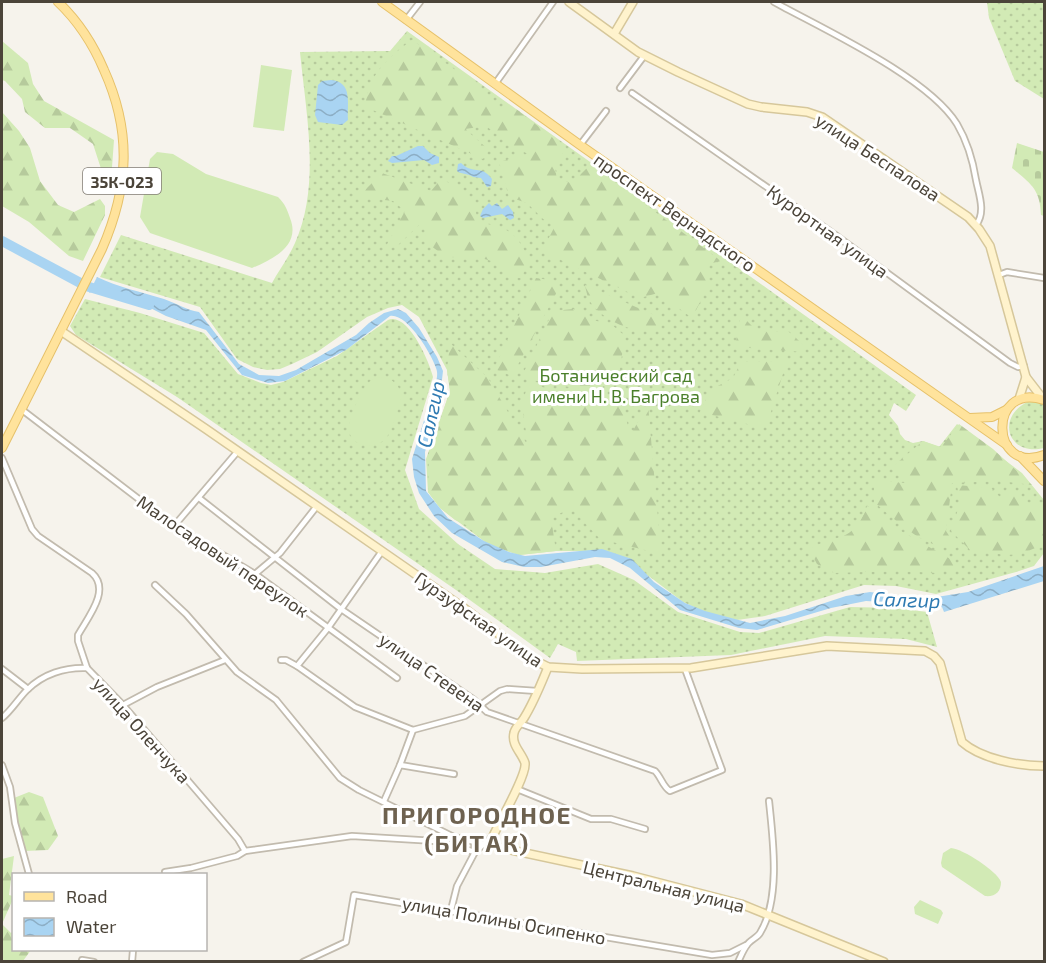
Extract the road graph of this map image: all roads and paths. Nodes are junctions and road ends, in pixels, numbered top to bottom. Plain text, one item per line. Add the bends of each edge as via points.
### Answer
1 (58, 2) edge
2 (382, 2) edge
3 (420, 2) edge
4 (553, 2) edge
5 (569, 2) edge
6 (633, 2) edge
7 (774, 2) edge
8 (406, 20) junction
9 (614, 34) junction
10 (644, 56) junction
11 (495, 84) junction
12 (620, 88) dead end
13 (632, 93) dead end
14 (606, 111) dead end
15 (580, 145) junction
16 (976, 225) junction
17 (999, 275) junction
18 (1044, 278) edge
19 (61, 331) junction
20 (1024, 366) junction
21 (1026, 377) junction
22 (1019, 399) junction
23 (1044, 399) edge
24 (21, 409) junction
25 (1007, 410) junction
26 (970, 418) junction
27 (5, 436) edge
28 (1007, 445) junction
29 (2, 448) edge
30 (238, 451) junction
31 (1019, 455) junction
32 (1044, 455) edge
33 (2, 458) edge
34 (1044, 481) edge
35 (199, 498) junction
36 (317, 506) junction
37 (174, 526) junction
38 (382, 552) junction
39 (275, 558) junction
40 (255, 574) junction
41 (155, 585) dead end
42 (341, 609) junction
43 (328, 628) junction
44 (225, 660) junction
45 (280, 660) dead end
46 (297, 666) junction
47 (548, 667) junction
48 (87, 668) junction
49 (2, 669) edge
50 (685, 669) junction
51 (397, 678) dead end
52 (28, 689) junction
53 (537, 692) junction
54 (123, 705) junction
55 (480, 706) junction
56 (2, 718) edge
57 (521, 723) junction
58 (412, 730) junction
59 (2, 765) edge
60 (400, 765) junction
61 (1044, 766) edge
62 (454, 774) dead end
63 (517, 789) junction
64 (384, 801) junction
65 (769, 801) dead end
66 (645, 829) dead end
67 (493, 836) junction
68 (474, 842) junction
69 (484, 844) junction
70 (497, 847) junction
71 (245, 851) junction
72 (475, 852) junction
73 (165, 872) dead end
74 (29, 873) edge
75 (451, 910) junction
76 (768, 916) junction
77 (746, 945) junction
78 (82, 960) dead end
79 (94, 962) edge
80 (303, 962) edge
81 (738, 962) edge
82 (884, 962) edge

1 - 19 main road, 35К-023 via 89,40 113,88 124,146 118,204 111,228
2 - 8 main road, проспект Вернадского
3 - 8 street
4 - 11 street
5 - 9 main road, улица Беспалова
6 - 9 main road
7 - 16 street via 894,68 942,106 966,142 974,167 982,210
8 - 11 main road, проспект Вернадского
9 - 10 main road, улица Беспалова
10 - 12 street
10 - 16 main road, улица Беспалова via 748,104 814,114
11 - 15 main road, проспект Вернадского
13 - 20 street, Курортная улица via 1010,363
14 - 15 street
15 - 26 main road, проспект Вернадского
16 - 17 main road, улица Беспалова via 986,238
17 - 18 street via 1007,272
17 - 20 main road, улица Беспалова
19 - 24 main road, 35К-023
19 - 30 main road, Гурзуфская улица
20 - 21 main road, улица Беспалова
21 - 22 main road, улица Беспалова
21 - 23 main road, улица Беспалова
22 - 23 main road
22 - 25 main road
24 - 27 main road, 35К-023
24 - 37 street, Малосадовый переулок
25 - 26 main road via 992,417
25 - 28 main road via 1002,421
26 - 28 main road, проспект Вернадского
27 - 29 main road, 35К-023
28 - 31 main road, проспект Вернадского
30 - 35 street
30 - 36 main road, Гурзуфская улица
31 - 32 main road
31 - 34 main road, проспект Вернадского
33 - 48 street, улица Оленчука via 32,529 99,582 98,598 78,635
35 - 37 street
35 - 39 street, улица Стевена
36 - 38 main road, Гурзуфская улица
36 - 39 street
37 - 40 street, Малосадовый переулок
38 - 42 street
38 - 47 main road, Гурзуфская улица
39 - 40 street
39 - 42 street, улица Стевена
40 - 43 street, Малосадовый переулок
41 - 44 street, Центральная улица via 208,637
42 - 43 street
42 - 55 street, улица Стевена
43 - 46 street
43 - 51 street, Малосадовый переулок
44 - 54 street
44 - 64 street, Центральная улица via 276,700 340,778
45 - 46 street
46 - 58 street via 355,706
47 - 50 main road, Гурзуфская улица
47 - 53 main road
48 - 52 street via 60,670
48 - 54 street, улица Оленчука
49 - 52 street
50 - 57 street, улица Стевена via 722,770 670,791 655,771
50 - 61 main road, Гурзуфская улица via 827,646 925,651 940,663 962,742 992,757
52 - 56 street
53 - 55 street via 507,689
53 - 57 main road
54 - 71 street, улица Оленчука
55 - 57 street, улица Стевена
55 - 58 street via 465,716
57 - 63 main road via 513,735 525,767
58 - 60 street
59 - 74 street
60 - 62 street
60 - 64 street
63 - 66 street via 591,819 611,819
63 - 67 main road
64 - 68 street, Центральная улица via 454,837
65 - 76 street via 774,878
67 - 69 street
67 - 70 main road
68 - 69 street, Центральная улица
68 - 72 street
69 - 70 street, Центральная улица
69 - 72 street
70 - 76 main road, Центральная улица via 684,888
71 - 72 street via 352,836 435,842
71 - 73 street
72 - 75 street via 457,886
75 - 77 street, улица Полины Осипенко via 712,955 730,953
75 - 80 street, улица Полины Осипенко via 354,894 346,942
76 - 77 street via 760,933
76 - 82 main road, Центральная улица
77 - 81 street
78 - 79 street

